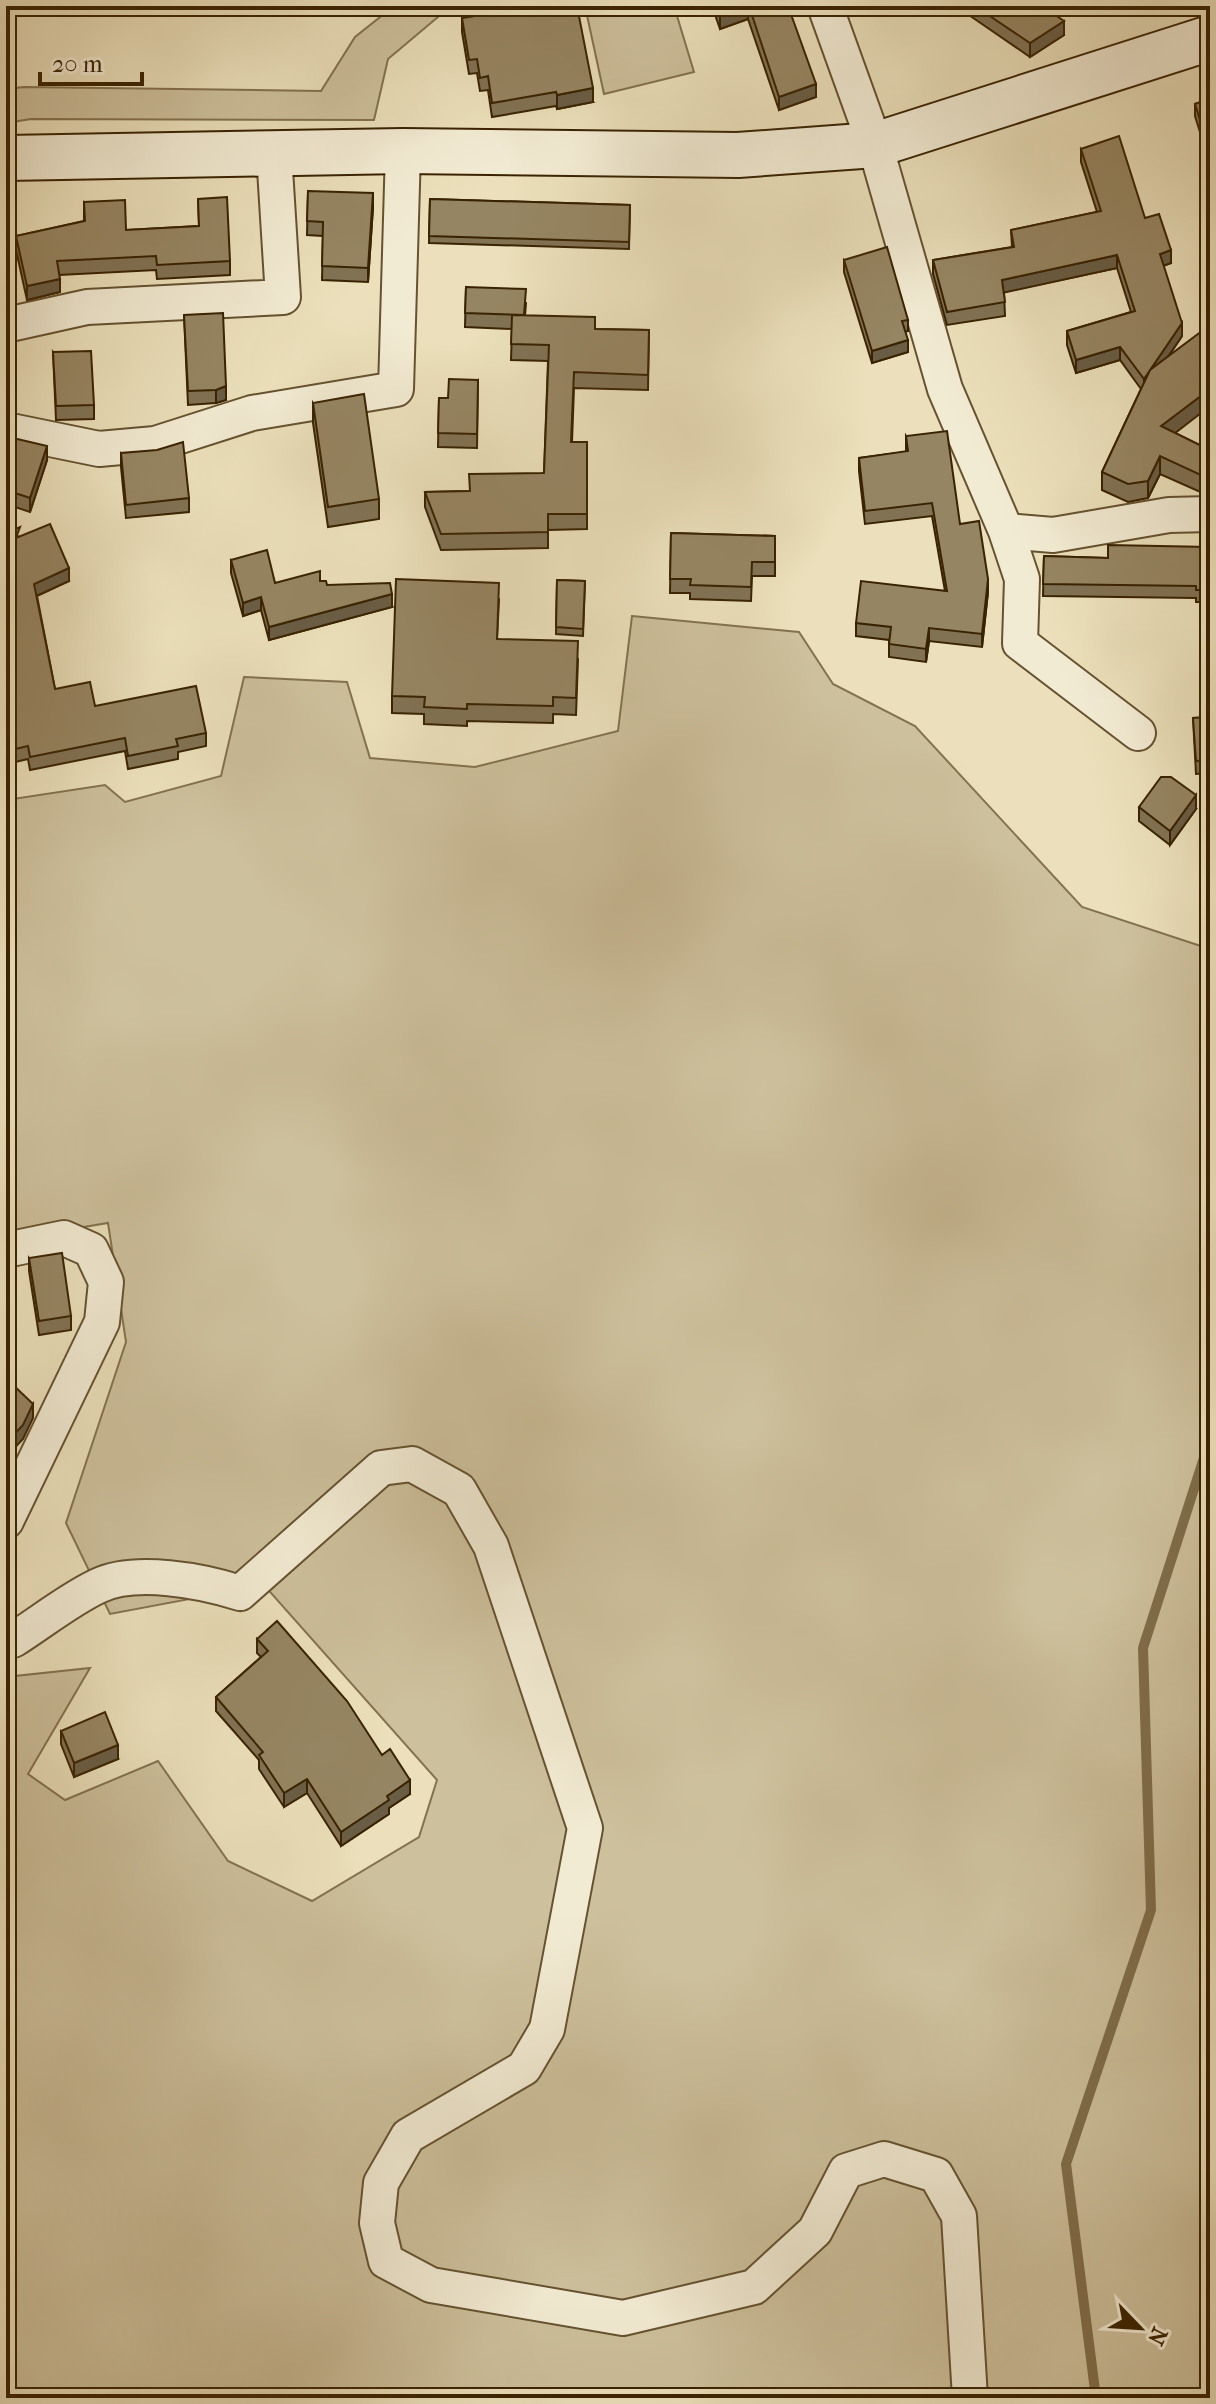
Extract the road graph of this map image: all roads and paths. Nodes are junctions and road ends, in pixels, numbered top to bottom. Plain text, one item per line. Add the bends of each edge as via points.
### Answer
1 (825, 6) edge
2 (1210, 38) edge
3 (875, 145) junction
4 (403, 151) junction
5 (274, 153) junction
6 (6, 158) edge
7 (6, 325) edge
8 (6, 430) edge
9 (1210, 514) edge
10 (1006, 531) junction
11 (1138, 733) dead end
12 (6, 1250) edge
13 (6, 1521) edge
14 (6, 1640) edge
15 (970, 2398) edge

1 - 3 street
2 - 3 street
3 - 4 street via 738,155
3 - 10 street via 945,389
4 - 5 street
4 - 8 street via 396,389 252,413 155,444 99,449
5 - 6 street
5 - 7 street via 283,297 87,307
9 - 10 street via 1169,515 1053,535
10 - 11 street via 1022,579 1020,643
12 - 13 street via 64,1238 91,1250 106,1282 102,1322
14 - 15 street via 100,1585 134,1577 207,1582 240,1593 381,1468 412,1464 459,1490 491,1546 585,1828 547,2029 524,2068 408,2136 381,2183 377,2223 386,2261 431,2285 623,2318 754,2287 815,2231 846,2171 884,2159 936,2175 959,2216

